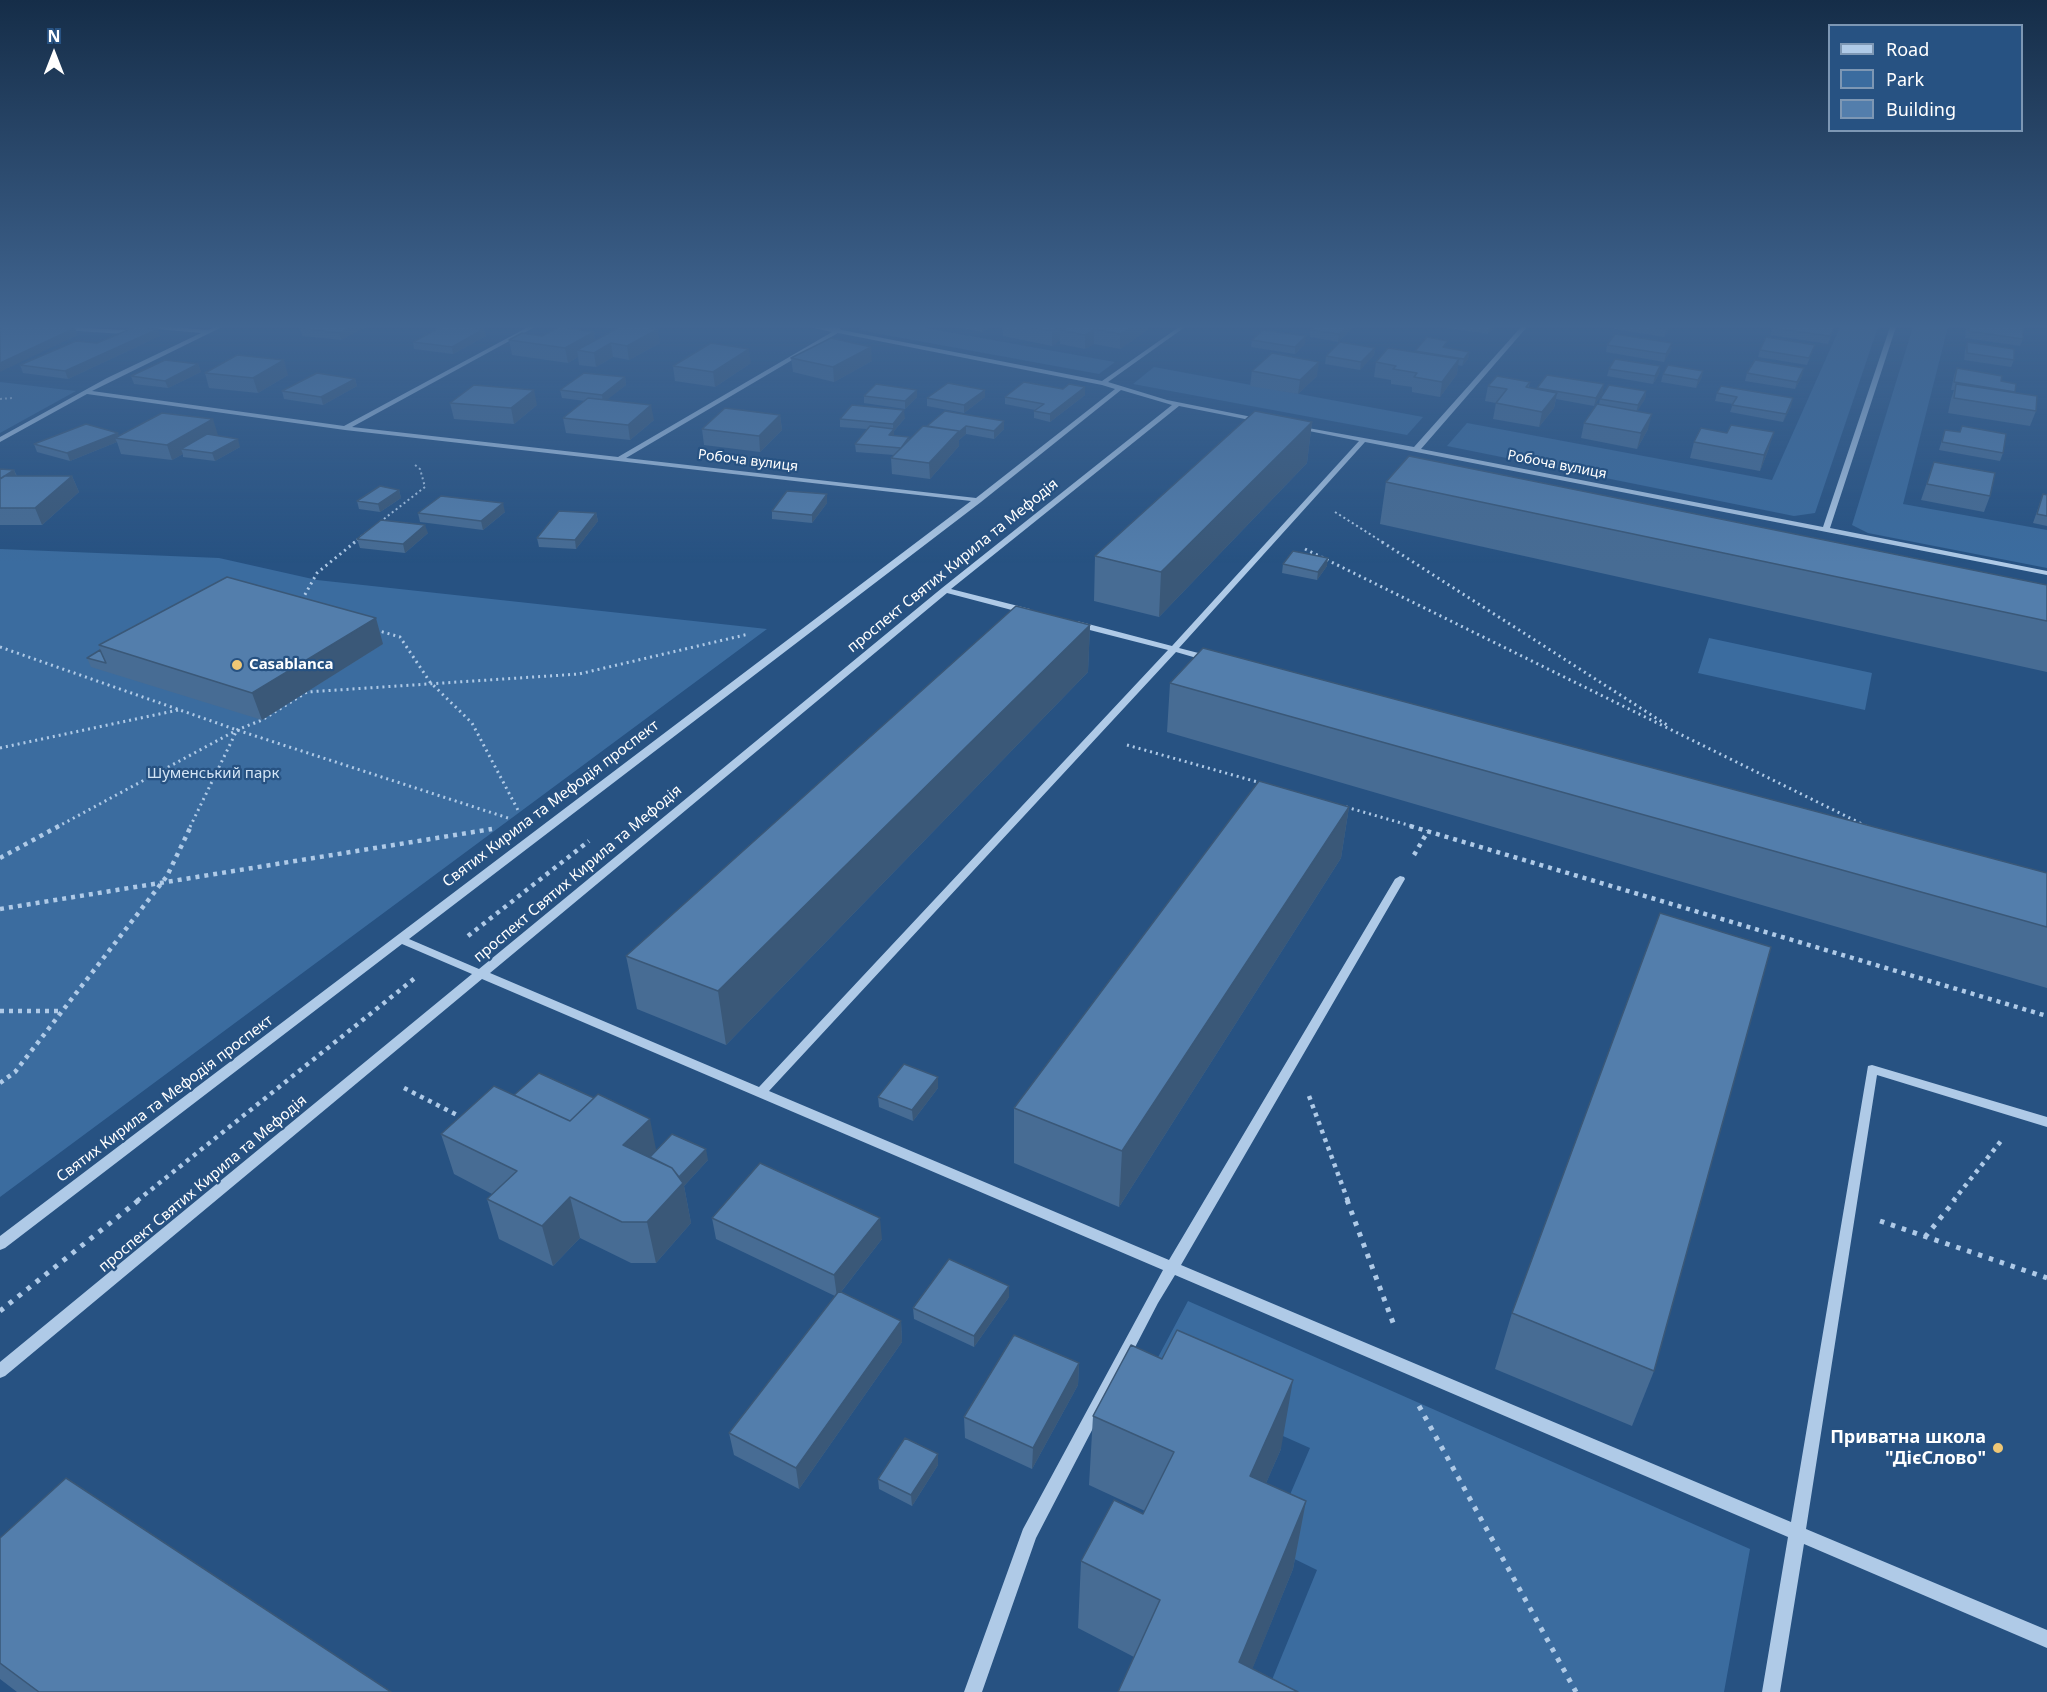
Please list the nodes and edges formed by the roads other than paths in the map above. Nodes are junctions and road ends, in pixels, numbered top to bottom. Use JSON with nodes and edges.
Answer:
{"nodes":[{"id":1,"x":61,"y":406,"type":"edge"},
{"id":2,"x":186,"y":406,"type":"edge"},
{"id":3,"x":386,"y":406,"type":"edge"},
{"id":4,"x":707,"y":406,"type":"edge"},
{"id":5,"x":1097,"y":406,"type":"edge"},
{"id":6,"x":1176,"y":406,"type":"edge"},
{"id":7,"x":1188,"y":406,"type":"edge"},
{"id":8,"x":1455,"y":406,"type":"edge"},
{"id":9,"x":1867,"y":406,"type":"edge"},
{"id":10,"x":1269,"y":422,"type":"edge"},
{"id":11,"x":1291,"y":426,"type":"edge"},
{"id":12,"x":345,"y":428,"type":"junction"},
{"id":13,"x":0,"y":440,"type":"edge"},
{"id":14,"x":1363,"y":440,"type":"junction"},
{"id":15,"x":1416,"y":450,"type":"junction"},
{"id":16,"x":621,"y":458,"type":"junction"},
{"id":17,"x":978,"y":500,"type":"junction"},
{"id":18,"x":1826,"y":529,"type":"junction"},
{"id":19,"x":2047,"y":573,"type":"edge"},
{"id":20,"x":945,"y":590,"type":"junction"},
{"id":21,"x":1039,"y":614,"type":"edge"},
{"id":22,"x":1061,"y":620,"type":"edge"},
{"id":23,"x":1173,"y":650,"type":"junction"},
{"id":24,"x":1219,"y":662,"type":"edge"},
{"id":25,"x":1400,"y":879,"type":"dead end"},
{"id":26,"x":399,"y":939,"type":"junction"},
{"id":27,"x":482,"y":973,"type":"junction"},
{"id":28,"x":760,"y":1093,"type":"junction"},
{"id":29,"x":2047,"y":1122,"type":"edge"},
{"id":30,"x":0,"y":1244,"type":"edge"},
{"id":31,"x":1173,"y":1266,"type":"junction"},
{"id":32,"x":0,"y":1371,"type":"edge"},
{"id":33,"x":1797,"y":1533,"type":"junction"},
{"id":34,"x":2047,"y":1639,"type":"edge"},
{"id":35,"x":973,"y":1692,"type":"edge"},
{"id":36,"x":1772,"y":1692,"type":"edge"}],
"edges":[{"from":1,"to":13,"type":"street"},
{"from":2,"to":12,"type":"street","name":"Робоча вулиця"},
{"from":3,"to":12,"type":"street"},
{"from":4,"to":16,"type":"street"},
{"from":5,"to":17,"type":"street","name":"Святих Кирила та Мефодія проспект"},
{"from":6,"to":20,"type":"street","name":"проспект Святих Кирила та Мефодія"},
{"from":7,"to":10,"type":"street"},
{"from":8,"to":15,"type":"street"},
{"from":9,"to":18,"type":"street"},
{"from":11,"to":14,"type":"street","name":"Робоча вулиця"},
{"from":12,"to":16,"type":"street","name":"Робоча вулиця"},
{"from":14,"to":15,"type":"street","name":"Робоча вулиця"},
{"from":14,"to":23,"type":"street"},
{"from":15,"to":18,"type":"street","name":"Робоча вулиця"},
{"from":16,"to":17,"type":"street","name":"Робоча вулиця"},
{"from":17,"to":26,"type":"street","name":"Святих Кирила та Мефодія проспект"},
{"from":18,"to":19,"type":"street","name":"Робоча вулиця"},
{"from":20,"to":21,"type":"street"},
{"from":20,"to":27,"type":"street","name":"проспект Святих Кирила та Мефодія"},
{"from":22,"to":23,"type":"street"},
{"from":23,"to":24,"type":"street"},
{"from":23,"to":28,"type":"street"},
{"from":25,"to":31,"type":"street"},
{"from":26,"to":27,"type":"street"},
{"from":26,"to":30,"type":"street","name":"Святих Кирила та Мефодія проспект"},
{"from":27,"to":28,"type":"street"},
{"from":27,"to":32,"type":"street","name":"проспект Святих Кирила та Мефодія"},
{"from":28,"to":31,"type":"street"},
{"from":29,"to":33,"type":"street"},
{"from":31,"to":33,"type":"street"},
{"from":31,"to":35,"type":"street"},
{"from":33,"to":34,"type":"street"},
{"from":33,"to":36,"type":"street"}]}
